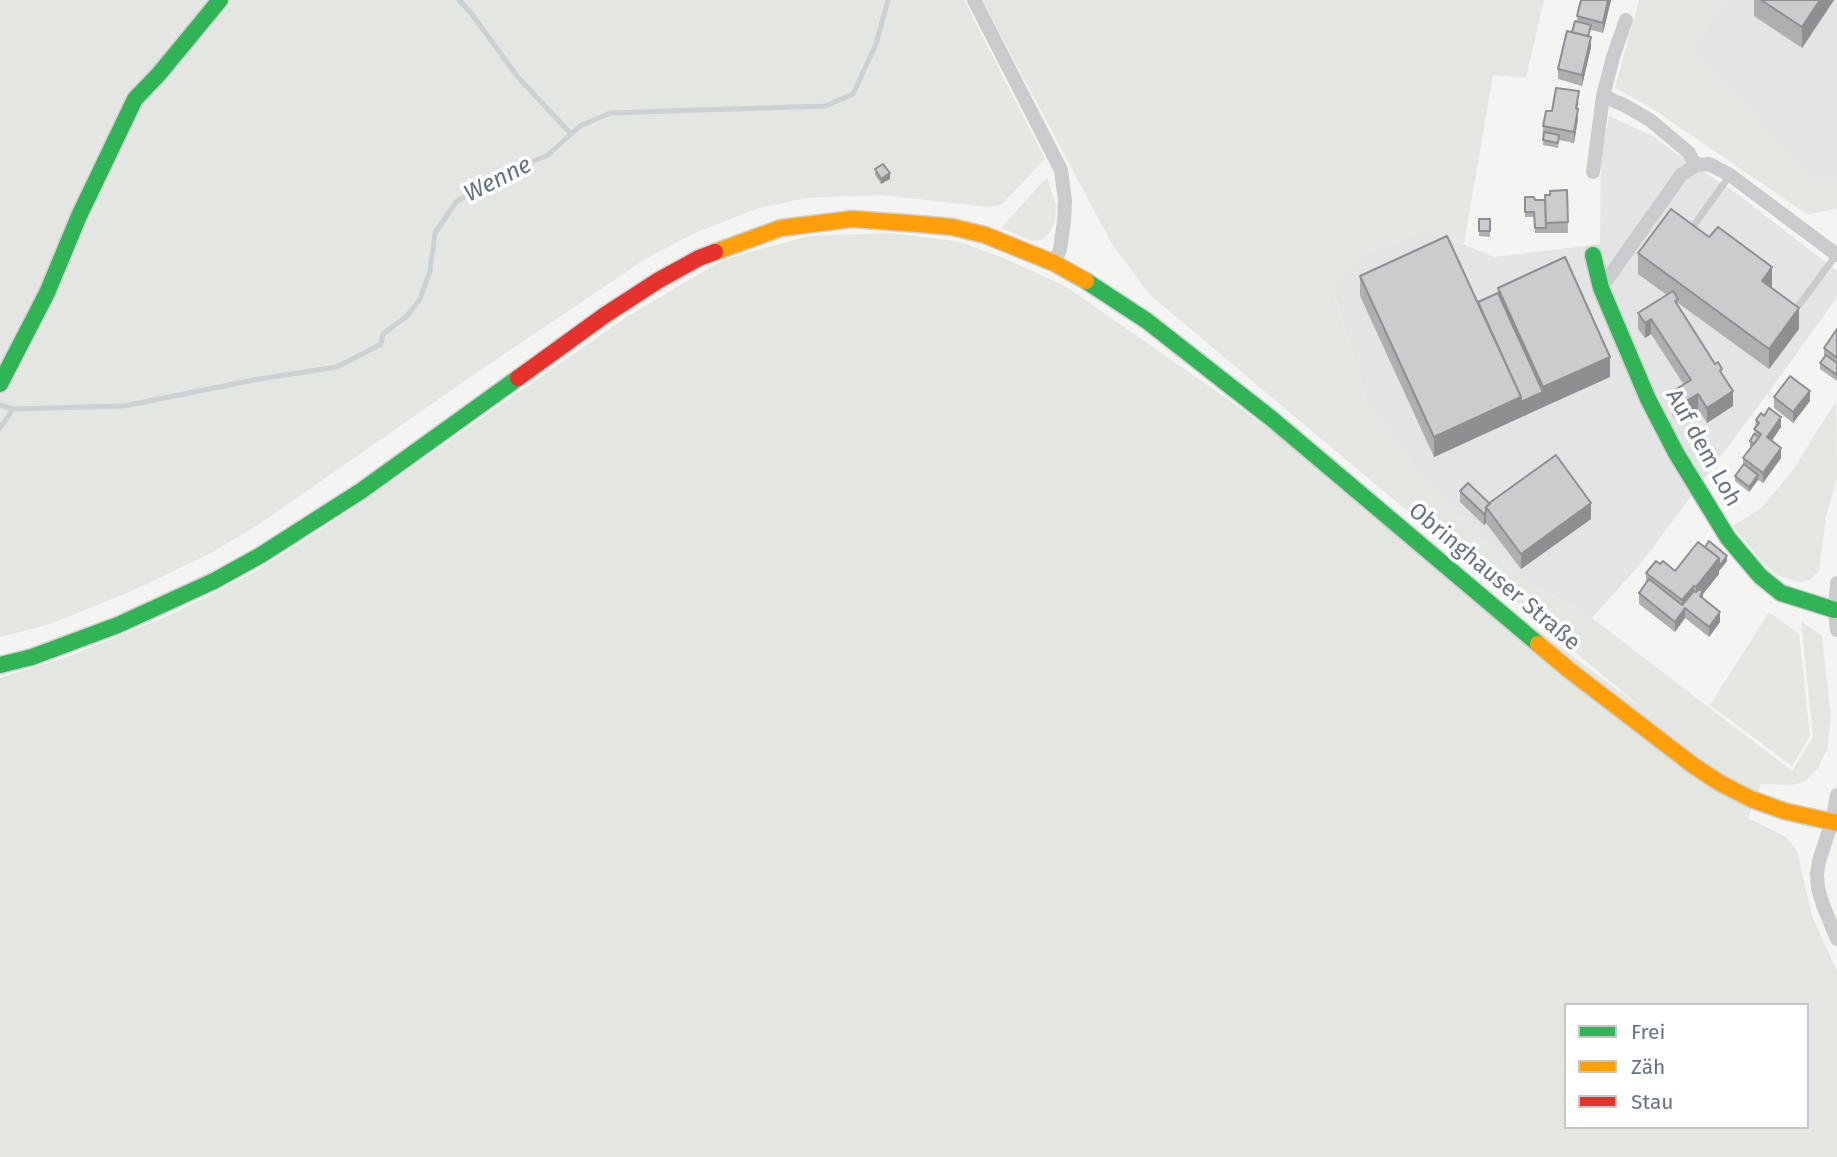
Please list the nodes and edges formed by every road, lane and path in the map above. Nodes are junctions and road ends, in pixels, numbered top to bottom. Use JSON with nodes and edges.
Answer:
{"nodes":[{"id":1,"x":220,"y":0,"type":"edge"},
{"id":2,"x":974,"y":0,"type":"edge"},
{"id":3,"x":1626,"y":20,"type":"dead end"},
{"id":4,"x":1603,"y":96,"type":"junction"},
{"id":5,"x":1696,"y":164,"type":"junction"},
{"id":6,"x":1592,"y":172,"type":"dead end"},
{"id":7,"x":1730,"y":175,"type":"junction"},
{"id":8,"x":1692,"y":228,"type":"edge"},
{"id":9,"x":1593,"y":255,"type":"dead end"},
{"id":10,"x":1837,"y":255,"type":"edge"},
{"id":11,"x":1054,"y":264,"type":"junction"},
{"id":12,"x":1601,"y":288,"type":"junction"},
{"id":13,"x":1799,"y":305,"type":"edge"},
{"id":14,"x":0,"y":384,"type":"edge"},
{"id":15,"x":1837,"y":583,"type":"edge"},
{"id":16,"x":1835,"y":610,"type":"junction"},
{"id":17,"x":1837,"y":630,"type":"edge"},
{"id":18,"x":0,"y":665,"type":"edge"},
{"id":19,"x":1837,"y":795,"type":"edge"},
{"id":20,"x":1835,"y":822,"type":"edge"},
{"id":21,"x":1837,"y":939,"type":"edge"}],
"edges":[{"from":1,"to":14,"type":"street"},
{"from":2,"to":11,"type":"street"},
{"from":3,"to":4,"type":"street"},
{"from":4,"to":5,"type":"street"},
{"from":4,"to":6,"type":"street"},
{"from":5,"to":7,"type":"street"},
{"from":5,"to":12,"type":"street"},
{"from":7,"to":8,"type":"lane"},
{"from":7,"to":10,"type":"street"},
{"from":9,"to":12,"type":"street","name":"Auf dem Loh"},
{"from":10,"to":13,"type":"lane"},
{"from":11,"to":18,"type":"street","name":"Obringhauser Straße"},
{"from":11,"to":20,"type":"street","name":"Obringhauser Straße"},
{"from":12,"to":16,"type":"street","name":"Auf dem Loh"},
{"from":15,"to":16,"type":"street"},
{"from":16,"to":17,"type":"street"},
{"from":19,"to":20,"type":"street"},
{"from":20,"to":21,"type":"street"}]}
